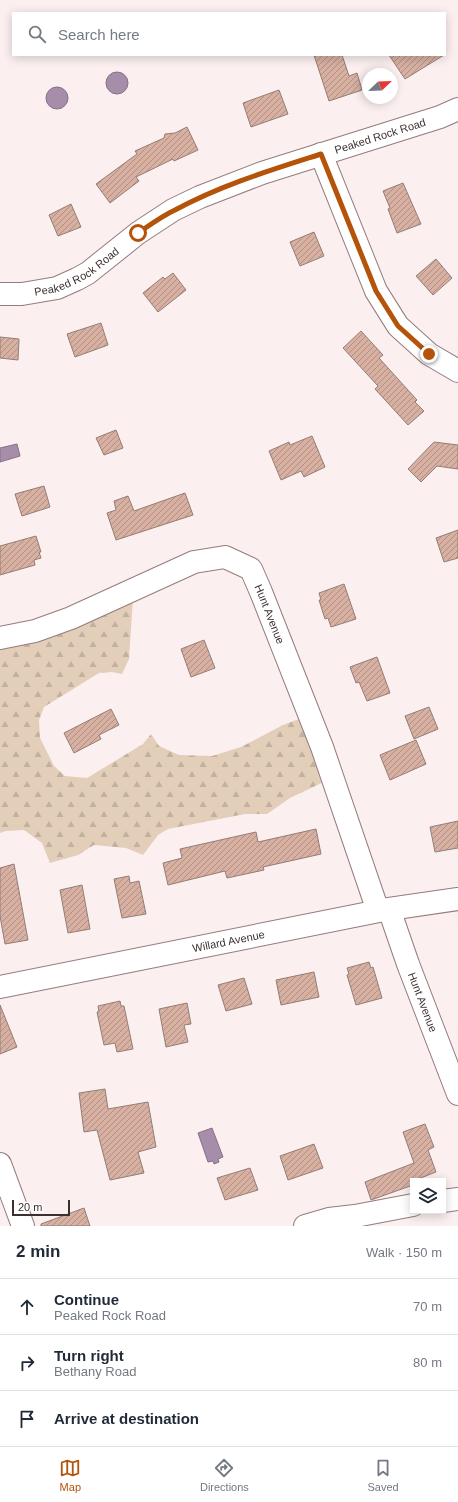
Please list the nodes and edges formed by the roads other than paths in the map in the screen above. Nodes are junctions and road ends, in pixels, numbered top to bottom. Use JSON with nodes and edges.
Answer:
{"nodes":[{"id":1,"x":458,"y":109,"type":"edge"},
{"id":2,"x":321,"y":154,"type":"junction"},
{"id":3,"x":0,"y":294,"type":"edge"},
{"id":4,"x":458,"y":371,"type":"edge"},
{"id":5,"x":0,"y":638,"type":"edge"},
{"id":6,"x":458,"y":899,"type":"edge"},
{"id":7,"x":384,"y":910,"type":"junction"},
{"id":8,"x":0,"y":987,"type":"edge"},
{"id":9,"x":458,"y":1094,"type":"edge"},
{"id":10,"x":0,"y":1164,"type":"edge"},
{"id":11,"x":458,"y":1199,"type":"edge"},
{"id":12,"x":446,"y":1201,"type":"edge"},
{"id":13,"x":410,"y":1206,"type":"edge"},
{"id":14,"x":23,"y":1226,"type":"edge"},
{"id":15,"x":305,"y":1226,"type":"edge"}],
"edges":[{"from":1,"to":2,"type":"street","name":"Peaked Rock Road"},
{"from":2,"to":3,"type":"street","name":"Peaked Rock Road"},
{"from":2,"to":4,"type":"street"},
{"from":5,"to":7,"type":"street","name":"Hunt Avenue"},
{"from":6,"to":7,"type":"street","name":"Willard Avenue"},
{"from":7,"to":8,"type":"street","name":"Willard Avenue"},
{"from":7,"to":9,"type":"street","name":"Hunt Avenue"},
{"from":10,"to":14,"type":"street"},
{"from":11,"to":12,"type":"street"},
{"from":13,"to":15,"type":"street"}]}
